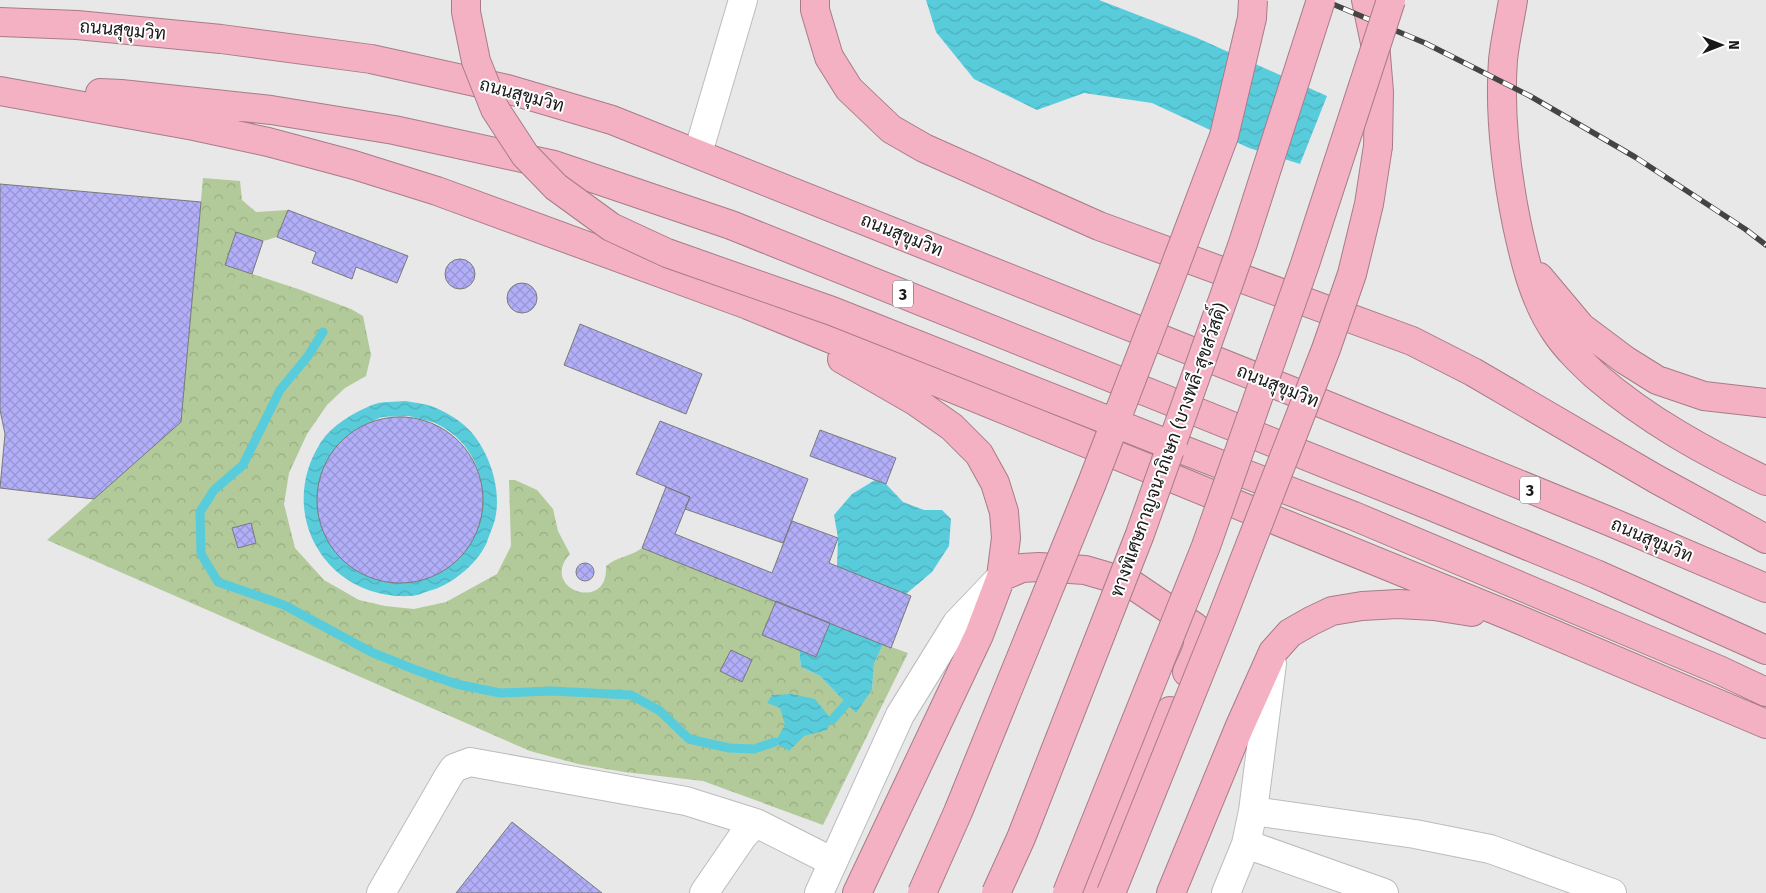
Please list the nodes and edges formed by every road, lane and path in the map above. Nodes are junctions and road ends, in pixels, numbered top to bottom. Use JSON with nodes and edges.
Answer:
{"nodes":[{"id":1,"x":466,"y":0,"type":"edge"},
{"id":2,"x":743,"y":0,"type":"edge"},
{"id":3,"x":815,"y":0,"type":"edge"},
{"id":4,"x":1253,"y":0,"type":"edge"},
{"id":5,"x":1320,"y":0,"type":"edge"},
{"id":6,"x":1366,"y":0,"type":"edge"},
{"id":7,"x":1391,"y":0,"type":"edge"},
{"id":8,"x":1513,"y":0,"type":"edge"},
{"id":9,"x":0,"y":22,"type":"edge"},
{"id":10,"x":0,"y":90,"type":"edge"},
{"id":11,"x":698,"y":153,"type":"junction"},
{"id":12,"x":1525,"y":261,"type":"junction"},
{"id":13,"x":748,"y":305,"type":"junction"},
{"id":14,"x":1766,"y":403,"type":"edge"},
{"id":15,"x":1766,"y":481,"type":"edge"},
{"id":16,"x":1766,"y":539,"type":"edge"},
{"id":17,"x":1001,"y":577,"type":"junction"},
{"id":18,"x":1766,"y":588,"type":"edge"},
{"id":19,"x":1520,"y":620,"type":"junction"},
{"id":20,"x":1766,"y":650,"type":"edge"},
{"id":21,"x":1273,"y":652,"type":"junction"},
{"id":22,"x":1766,"y":692,"type":"edge"},
{"id":23,"x":1766,"y":724,"type":"edge"},
{"id":24,"x":1253,"y":811,"type":"junction"},
{"id":25,"x":756,"y":823,"type":"junction"},
{"id":26,"x":1246,"y":844,"type":"junction"},
{"id":27,"x":833,"y":862,"type":"junction"},
{"id":28,"x":382,"y":893,"type":"edge"},
{"id":29,"x":704,"y":893,"type":"edge"},
{"id":30,"x":819,"y":893,"type":"edge"},
{"id":31,"x":857,"y":893,"type":"edge"},
{"id":32,"x":922,"y":893,"type":"edge"},
{"id":33,"x":996,"y":893,"type":"edge"},
{"id":34,"x":1067,"y":893,"type":"edge"},
{"id":35,"x":1093,"y":893,"type":"edge"},
{"id":36,"x":1111,"y":893,"type":"edge"},
{"id":37,"x":1171,"y":893,"type":"edge"},
{"id":38,"x":1226,"y":893,"type":"edge"},
{"id":39,"x":1384,"y":893,"type":"edge"},
{"id":40,"x":1612,"y":893,"type":"edge"}],
"edges":[{"from":1,"to":22,"type":"highway","bridge":true},
{"from":2,"to":11,"type":"street"},
{"from":3,"to":16,"type":"highway"},
{"from":4,"to":32,"type":"highway","bridge":true},
{"from":5,"to":33,"type":"highway","name":"ทางพิเศษกาญจนาภิเษก (บางพลี-สุขสวัสดิ์)","bridge":true},
{"from":6,"to":36,"type":"highway","bridge":true},
{"from":7,"to":34,"type":"highway","bridge":true},
{"from":8,"to":12,"type":"highway"},
{"from":9,"to":11,"type":"highway","name":"ถนนสุขุมวิท","number":"3"},
{"from":10,"to":13,"type":"highway"},
{"from":10,"to":20,"type":"highway","number":"3"},
{"from":11,"to":18,"type":"highway","name":"ถนนสุขุมวิท","number":"3"},
{"from":12,"to":14,"type":"highway"},
{"from":12,"to":15,"type":"highway"},
{"from":13,"to":17,"type":"highway"},
{"from":13,"to":19,"type":"highway"},
{"from":17,"to":27,"type":"street"},
{"from":17,"to":31,"type":"highway"},
{"from":17,"to":35,"type":"highway"},
{"from":19,"to":21,"type":"highway"},
{"from":19,"to":23,"type":"highway"},
{"from":21,"to":24,"type":"street"},
{"from":21,"to":37,"type":"highway"},
{"from":24,"to":26,"type":"street"},
{"from":24,"to":40,"type":"street"},
{"from":25,"to":27,"type":"street"},
{"from":25,"to":28,"type":"street"},
{"from":25,"to":29,"type":"street"},
{"from":26,"to":38,"type":"street"},
{"from":26,"to":39,"type":"street"},
{"from":27,"to":30,"type":"street"}]}
